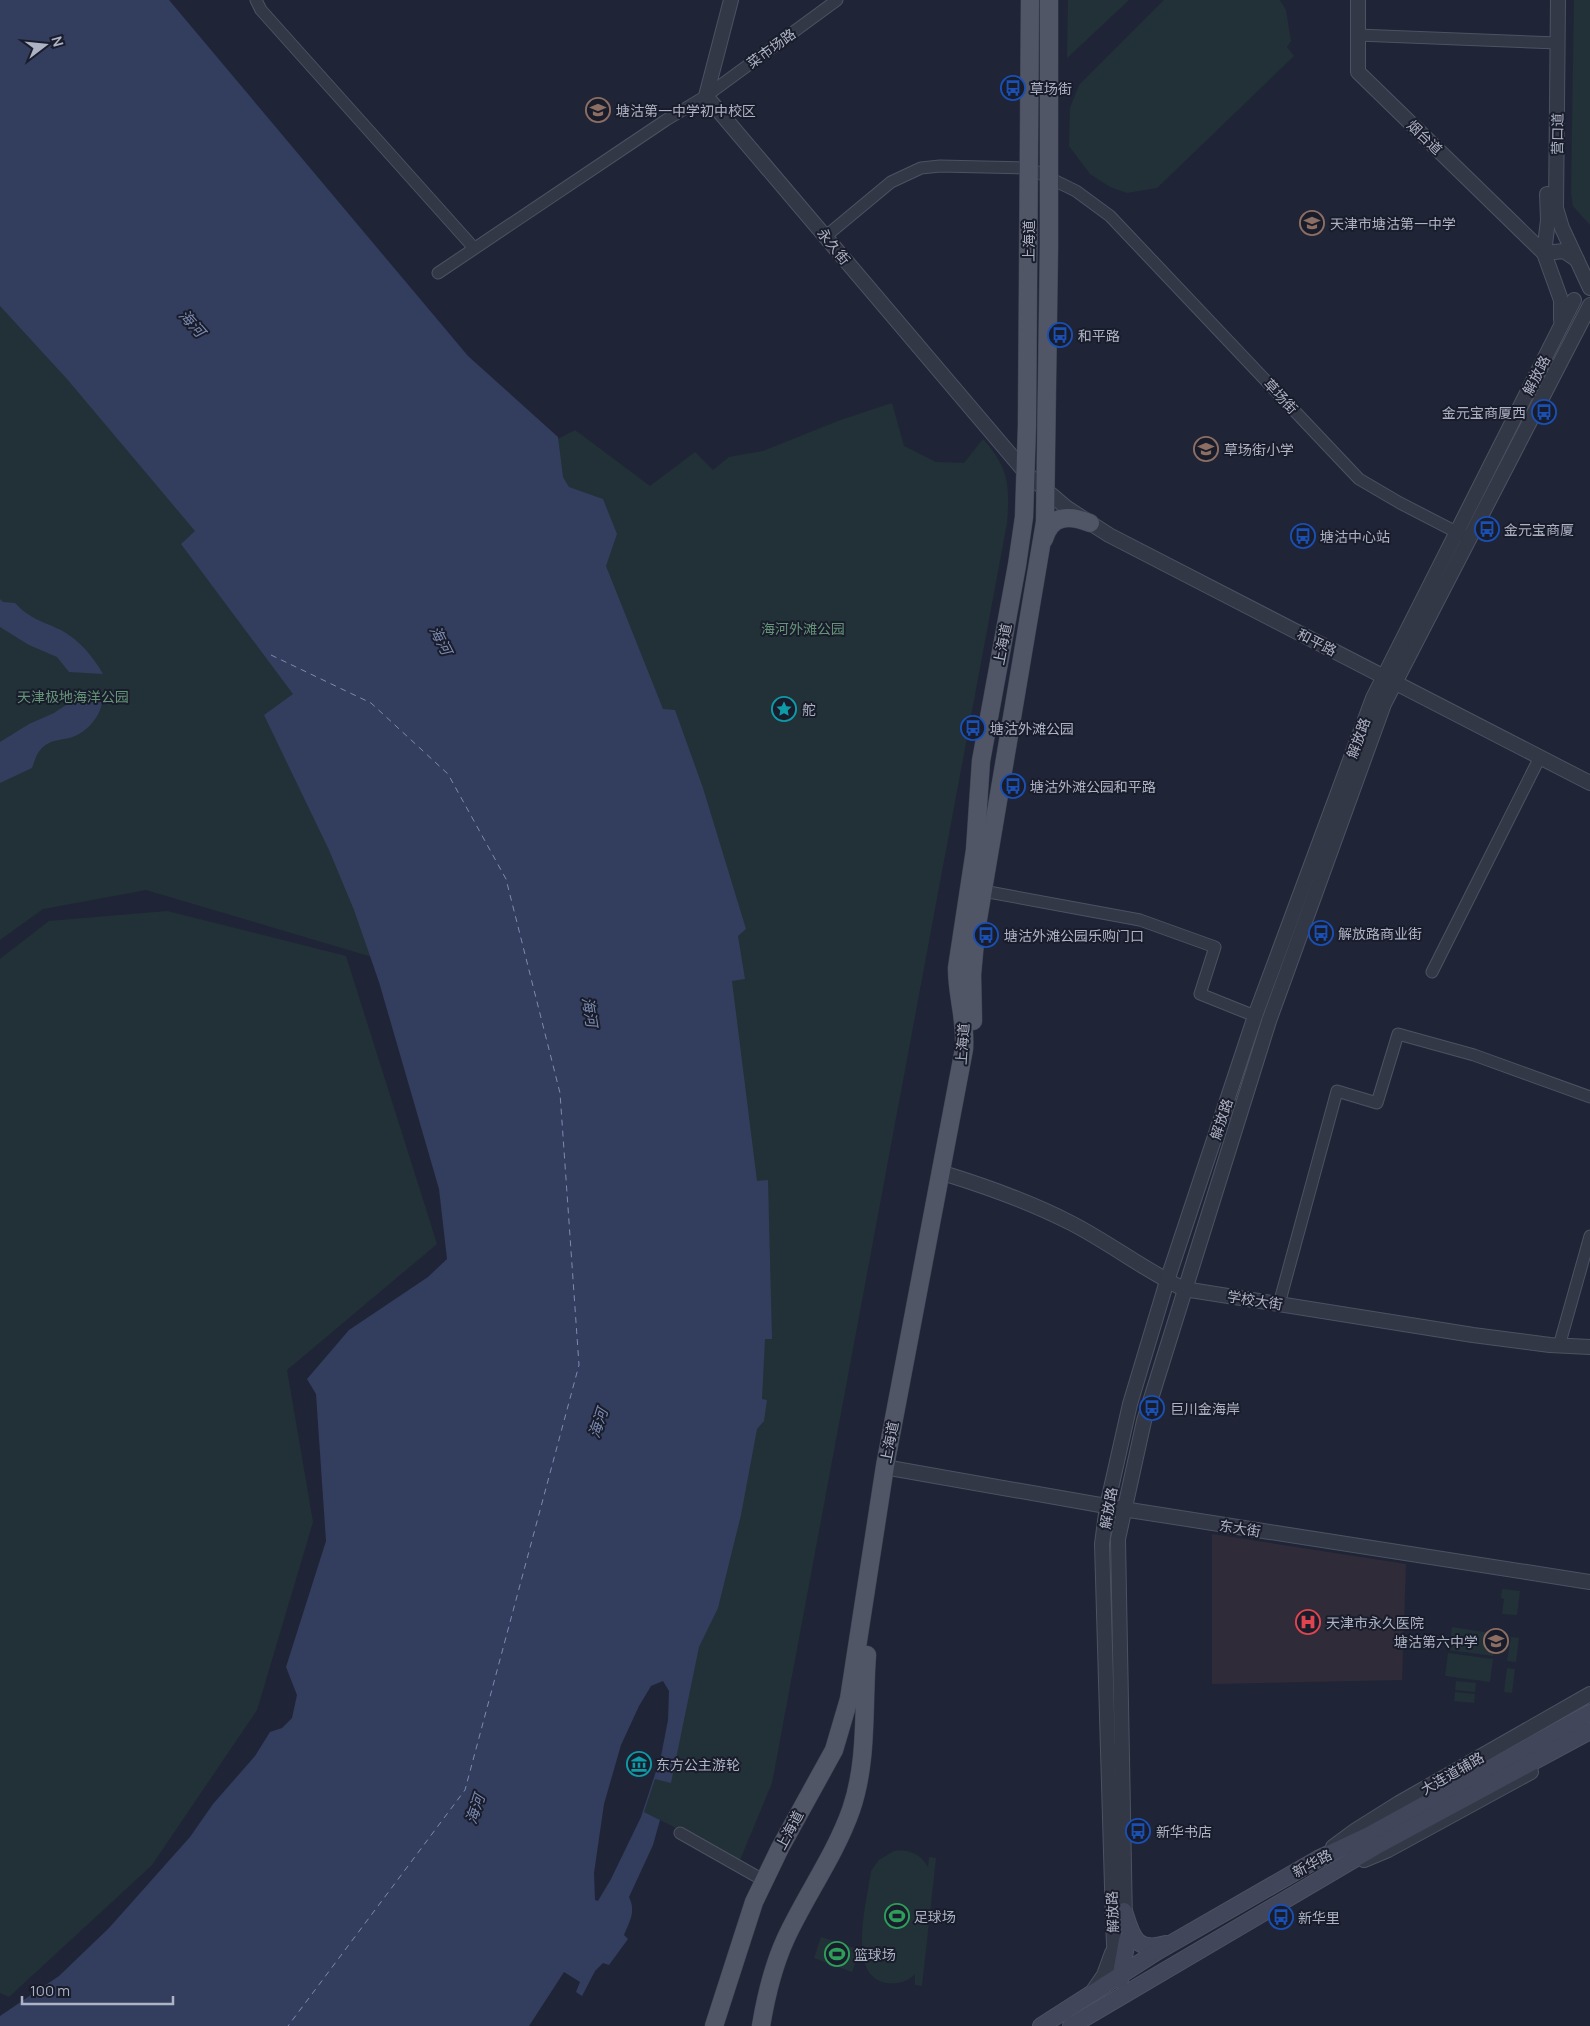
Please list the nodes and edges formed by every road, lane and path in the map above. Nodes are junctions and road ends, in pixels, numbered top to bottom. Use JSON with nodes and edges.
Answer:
{"nodes":[{"id":1,"x":256,"y":0,"type":"edge"},
{"id":2,"x":731,"y":0,"type":"edge"},
{"id":3,"x":836,"y":0,"type":"edge"},
{"id":4,"x":1030,"y":0,"type":"edge"},
{"id":5,"x":1050,"y":0,"type":"edge"},
{"id":6,"x":1358,"y":0,"type":"edge"},
{"id":7,"x":1550,"y":0,"type":"edge"},
{"id":8,"x":1558,"y":0,"type":"edge"},
{"id":9,"x":1358,"y":35,"type":"junction"},
{"id":10,"x":1553,"y":43,"type":"junction"},
{"id":11,"x":706,"y":96,"type":"junction"},
{"id":12,"x":1029,"y":168,"type":"junction"},
{"id":13,"x":1049,"y":176,"type":"junction"},
{"id":14,"x":826,"y":236,"type":"junction"},
{"id":15,"x":474,"y":248,"type":"junction"},
{"id":16,"x":1544,"y":253,"type":"junction"},
{"id":17,"x":1580,"y":262,"type":"junction"},
{"id":18,"x":438,"y":273,"type":"dead end"},
{"id":19,"x":1552,"y":275,"type":"junction"},
{"id":20,"x":1590,"y":288,"type":"edge"},
{"id":21,"x":1574,"y":300,"type":"junction"},
{"id":22,"x":1590,"y":303,"type":"edge"},
{"id":23,"x":1559,"y":328,"type":"junction"},
{"id":24,"x":1026,"y":473,"type":"junction"},
{"id":25,"x":1046,"y":490,"type":"junction"},
{"id":26,"x":1090,"y":523,"type":"junction"},
{"id":27,"x":1463,"y":535,"type":"junction"},
{"id":28,"x":1042,"y":546,"type":"junction"},
{"id":29,"x":1389,"y":674,"type":"junction"},
{"id":30,"x":1540,"y":757,"type":"junction"},
{"id":31,"x":1590,"y":783,"type":"edge"},
{"id":32,"x":983,"y":891,"type":"junction"},
{"id":33,"x":1432,"y":972,"type":"dead end"},
{"id":34,"x":1255,"y":1016,"type":"junction"},
{"id":35,"x":1590,"y":1097,"type":"edge"},
{"id":36,"x":946,"y":1174,"type":"junction"},
{"id":37,"x":1590,"y":1236,"type":"edge"},
{"id":38,"x":1167,"y":1281,"type":"junction"},
{"id":39,"x":1184,"y":1289,"type":"junction"},
{"id":40,"x":1279,"y":1304,"type":"junction"},
{"id":41,"x":1563,"y":1346,"type":"junction"},
{"id":42,"x":1590,"y":1347,"type":"edge"},
{"id":43,"x":890,"y":1468,"type":"junction"},
{"id":44,"x":1107,"y":1506,"type":"junction"},
{"id":45,"x":1123,"y":1509,"type":"junction"},
{"id":46,"x":1590,"y":1582,"type":"edge"},
{"id":47,"x":1590,"y":1694,"type":"edge"},
{"id":48,"x":1590,"y":1713,"type":"edge"},
{"id":49,"x":1590,"y":1731,"type":"edge"},
{"id":50,"x":1590,"y":1740,"type":"edge"},
{"id":51,"x":680,"y":1833,"type":"dead end"},
{"id":52,"x":1372,"y":1841,"type":"junction"},
{"id":53,"x":1318,"y":1859,"type":"junction"},
{"id":54,"x":1327,"y":1877,"type":"junction"},
{"id":55,"x":763,"y":1880,"type":"junction"},
{"id":56,"x":1124,"y":1911,"type":"junction"},
{"id":57,"x":1120,"y":1940,"type":"junction"},
{"id":58,"x":1178,"y":1940,"type":"junction"},
{"id":59,"x":1126,"y":1977,"type":"junction"},
{"id":60,"x":1092,"y":1993,"type":"junction"},
{"id":61,"x":714,"y":2026,"type":"edge"},
{"id":62,"x":761,"y":2026,"type":"edge"},
{"id":63,"x":1041,"y":2026,"type":"edge"},
{"id":64,"x":1071,"y":2026,"type":"edge"}],
"edges":[{"from":1,"to":15,"type":"street"},
{"from":2,"to":11,"type":"street"},
{"from":3,"to":11,"type":"street","name":"菜市场路"},
{"from":4,"to":12,"type":"main road","name":"上海道"},
{"from":5,"to":13,"type":"main road","name":"上海道"},
{"from":6,"to":9,"type":"street","name":"烟台道"},
{"from":7,"to":10,"type":"street","name":"营口道"},
{"from":8,"to":10,"type":"street","name":"营口道"},
{"from":9,"to":10,"type":"street"},
{"from":9,"to":16,"type":"street","name":"烟台道"},
{"from":10,"to":16,"type":"street","name":"营口道"},
{"from":10,"to":17,"type":"street","name":"营口道"},
{"from":11,"to":14,"type":"street","name":"永久街"},
{"from":11,"to":15,"type":"street","name":"菜市场路"},
{"from":12,"to":13,"type":"street","name":"草场街"},
{"from":12,"to":14,"type":"street","name":"草场街"},
{"from":12,"to":24,"type":"main road","name":"上海道"},
{"from":13,"to":25,"type":"main road","name":"上海道"},
{"from":13,"to":27,"type":"street","name":"草场街"},
{"from":14,"to":24,"type":"street","name":"永久街"},
{"from":15,"to":18,"type":"street","name":"菜市场路"},
{"from":16,"to":17,"type":"street"},
{"from":16,"to":19,"type":"street"},
{"from":17,"to":20,"type":"street","name":"营口道"},
{"from":19,"to":21,"type":"street"},
{"from":19,"to":23,"type":"street"},
{"from":21,"to":22,"type":"street"},
{"from":21,"to":23,"type":"street","name":"解放路"},
{"from":22,"to":27,"type":"street","name":"解放路"},
{"from":23,"to":27,"type":"street","name":"解放路"},
{"from":24,"to":25,"type":"street","name":"和平路"},
{"from":24,"to":55,"type":"main road","name":"上海道"},
{"from":25,"to":26,"type":"street","name":"和平路"},
{"from":25,"to":28,"type":"main road","name":"上海道"},
{"from":26,"to":28,"type":"main road"},
{"from":26,"to":29,"type":"street","name":"和平路"},
{"from":27,"to":29,"type":"street","name":"解放路"},
{"from":27,"to":29,"type":"street","name":"解放路"},
{"from":28,"to":32,"type":"main road","name":"上海道"},
{"from":29,"to":30,"type":"street"},
{"from":29,"to":34,"type":"street","name":"解放路"},
{"from":29,"to":39,"type":"street","name":"解放路"},
{"from":30,"to":31,"type":"street"},
{"from":30,"to":33,"type":"street"},
{"from":32,"to":34,"type":"street"},
{"from":32,"to":36,"type":"main road","name":"上海道"},
{"from":34,"to":38,"type":"street","name":"解放路"},
{"from":35,"to":40,"type":"street"},
{"from":36,"to":38,"type":"street","name":"学校大街"},
{"from":36,"to":43,"type":"main road","name":"上海道"},
{"from":37,"to":41,"type":"street"},
{"from":38,"to":39,"type":"street","name":"学校大街"},
{"from":38,"to":44,"type":"street","name":"解放路"},
{"from":39,"to":40,"type":"street","name":"学校大街"},
{"from":39,"to":45,"type":"street","name":"解放路"},
{"from":40,"to":41,"type":"street","name":"学校大街"},
{"from":41,"to":42,"type":"street","name":"学校大街"},
{"from":43,"to":44,"type":"street","name":"东大街"},
{"from":43,"to":62,"type":"main road","name":"上海道"},
{"from":44,"to":45,"type":"street","name":"东大街"},
{"from":44,"to":57,"type":"street","name":"解放路"},
{"from":45,"to":46,"type":"street","name":"东大街"},
{"from":45,"to":56,"type":"street","name":"解放路"},
{"from":47,"to":53,"type":"street","name":"大连道辅路"},
{"from":48,"to":52,"type":"main road","name":"新华路"},
{"from":49,"to":52,"type":"main road","name":"新华路"},
{"from":50,"to":54,"type":"street"},
{"from":51,"to":55,"type":"street"},
{"from":52,"to":53,"type":"main road","name":"新华路"},
{"from":52,"to":54,"type":"main road","name":"新华路"},
{"from":53,"to":58,"type":"main road","name":"新华路"},
{"from":54,"to":59,"type":"main road","name":"新华路"},
{"from":55,"to":61,"type":"main road","name":"上海道"},
{"from":56,"to":57,"type":"street","name":"解放路"},
{"from":56,"to":58,"type":"main road"},
{"from":57,"to":59,"type":"main road"},
{"from":57,"to":60,"type":"street"},
{"from":58,"to":59,"type":"main road","name":"新华路"},
{"from":59,"to":60,"type":"main road","name":"新华路"},
{"from":59,"to":64,"type":"main road","name":"新华路"},
{"from":60,"to":63,"type":"main road","name":"新华路"}]}
